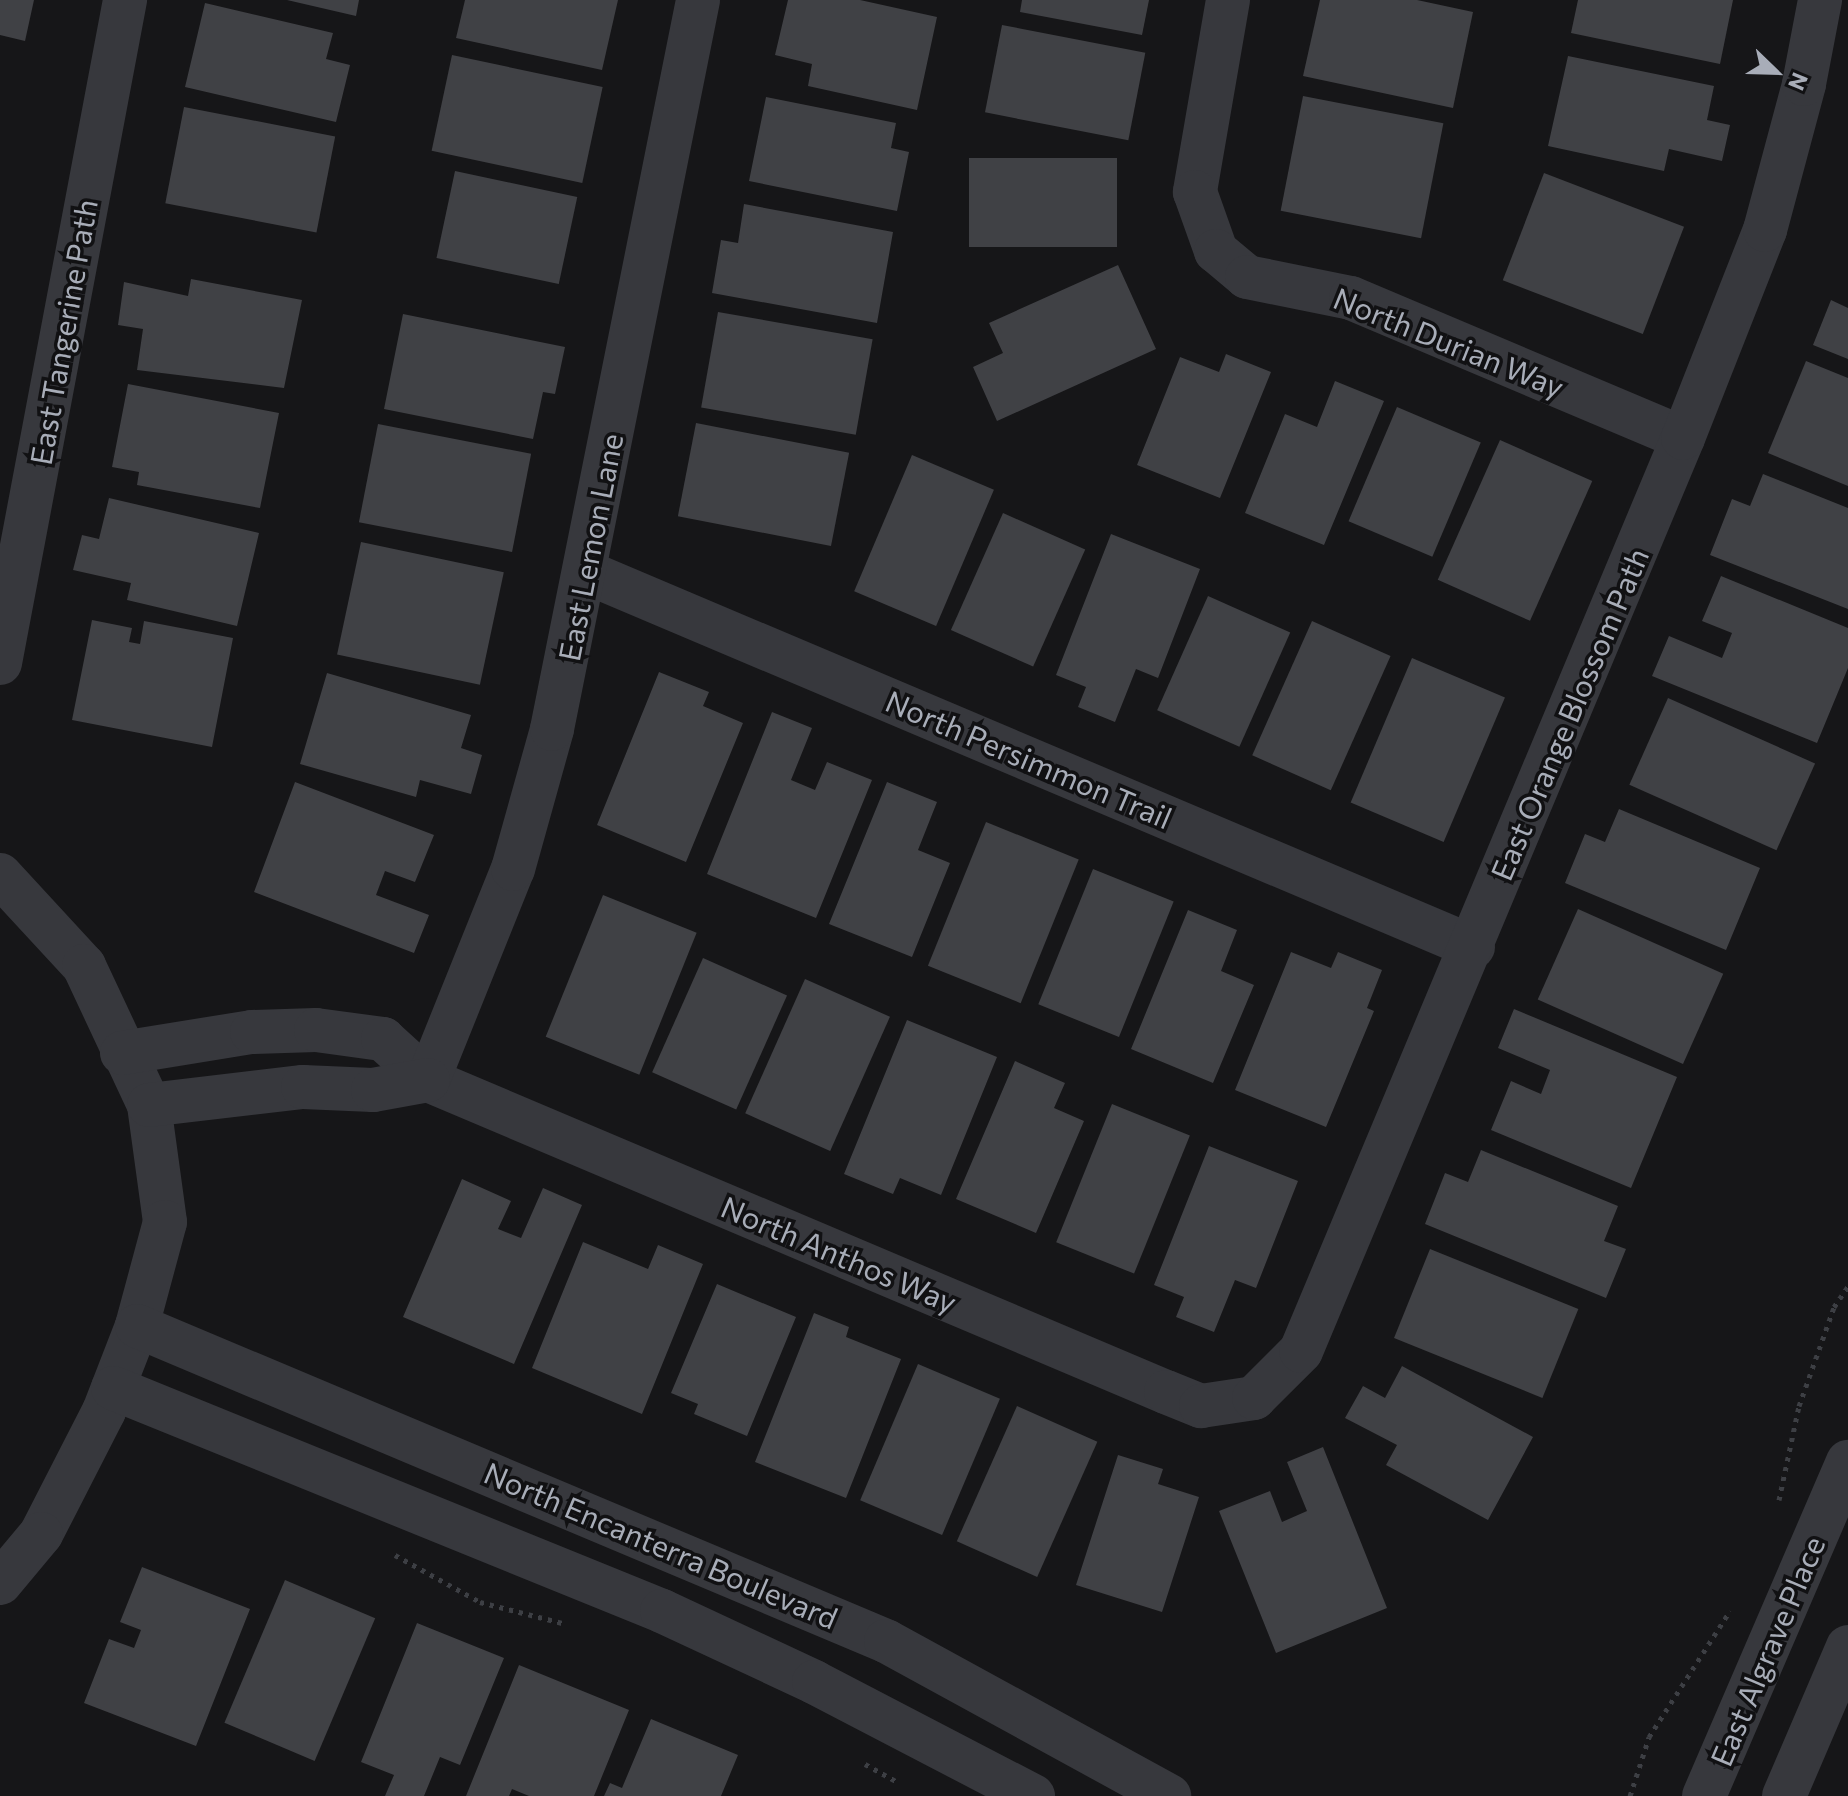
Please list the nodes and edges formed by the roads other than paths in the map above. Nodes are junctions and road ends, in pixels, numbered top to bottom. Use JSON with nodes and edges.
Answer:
{"nodes":[{"id":1,"x":125,"y":0,"type":"edge"},
{"id":2,"x":698,"y":0,"type":"edge"},
{"id":3,"x":1228,"y":0,"type":"edge"},
{"id":4,"x":1820,"y":0,"type":"edge"},
{"id":5,"x":1683,"y":438,"type":"junction"},
{"id":6,"x":586,"y":572,"type":"junction"},
{"id":7,"x":0,"y":663,"type":"edge"},
{"id":8,"x":0,"y":875,"type":"edge"},
{"id":9,"x":1473,"y":947,"type":"junction"},
{"id":10,"x":122,"y":1053,"type":"junction"},
{"id":11,"x":428,"y":1080,"type":"junction"},
{"id":12,"x":149,"y":1105,"type":"junction"},
{"id":13,"x":137,"y":1326,"type":"junction"},
{"id":14,"x":1254,"y":1398,"type":"joint"},
{"id":15,"x":108,"y":1400,"type":"junction"},
{"id":16,"x":1848,"y":1462,"type":"edge"},
{"id":17,"x":0,"y":1583,"type":"edge"},
{"id":18,"x":1848,"y":1647,"type":"edge"},
{"id":19,"x":1033,"y":1796,"type":"edge"},
{"id":20,"x":1169,"y":1796,"type":"edge"},
{"id":21,"x":1704,"y":1796,"type":"edge"},
{"id":22,"x":1784,"y":1796,"type":"edge"}],
"edges":[{"from":1,"to":7,"type":"street","name":"East Tangerine Path"},
{"from":2,"to":6,"type":"street","name":"East Lemon Lane"},
{"from":3,"to":5,"type":"street","name":"North Durian Way"},
{"from":4,"to":5,"type":"street","name":"East Orange Blossom Path"},
{"from":5,"to":9,"type":"street","name":"East Orange Blossom Path"},
{"from":6,"to":9,"type":"street","name":"North Persimmon Trail"},
{"from":6,"to":11,"type":"street","name":"East Lemon Lane"},
{"from":8,"to":10,"type":"street"},
{"from":9,"to":14,"type":"street","name":"East Orange Blossom Path"},
{"from":10,"to":11,"type":"street","name":"North Anthos Way"},
{"from":10,"to":12,"type":"street"},
{"from":11,"to":12,"type":"street"},
{"from":11,"to":14,"type":"street","name":"North Anthos Way"},
{"from":12,"to":13,"type":"street"},
{"from":13,"to":15,"type":"street"},
{"from":13,"to":20,"type":"street","name":"North Encanterra Boulevard"},
{"from":15,"to":17,"type":"street"},
{"from":15,"to":19,"type":"street","name":"North Encanterra Boulevard"},
{"from":16,"to":21,"type":"street","name":"East Algrave Place"},
{"from":18,"to":22,"type":"street"}]}
